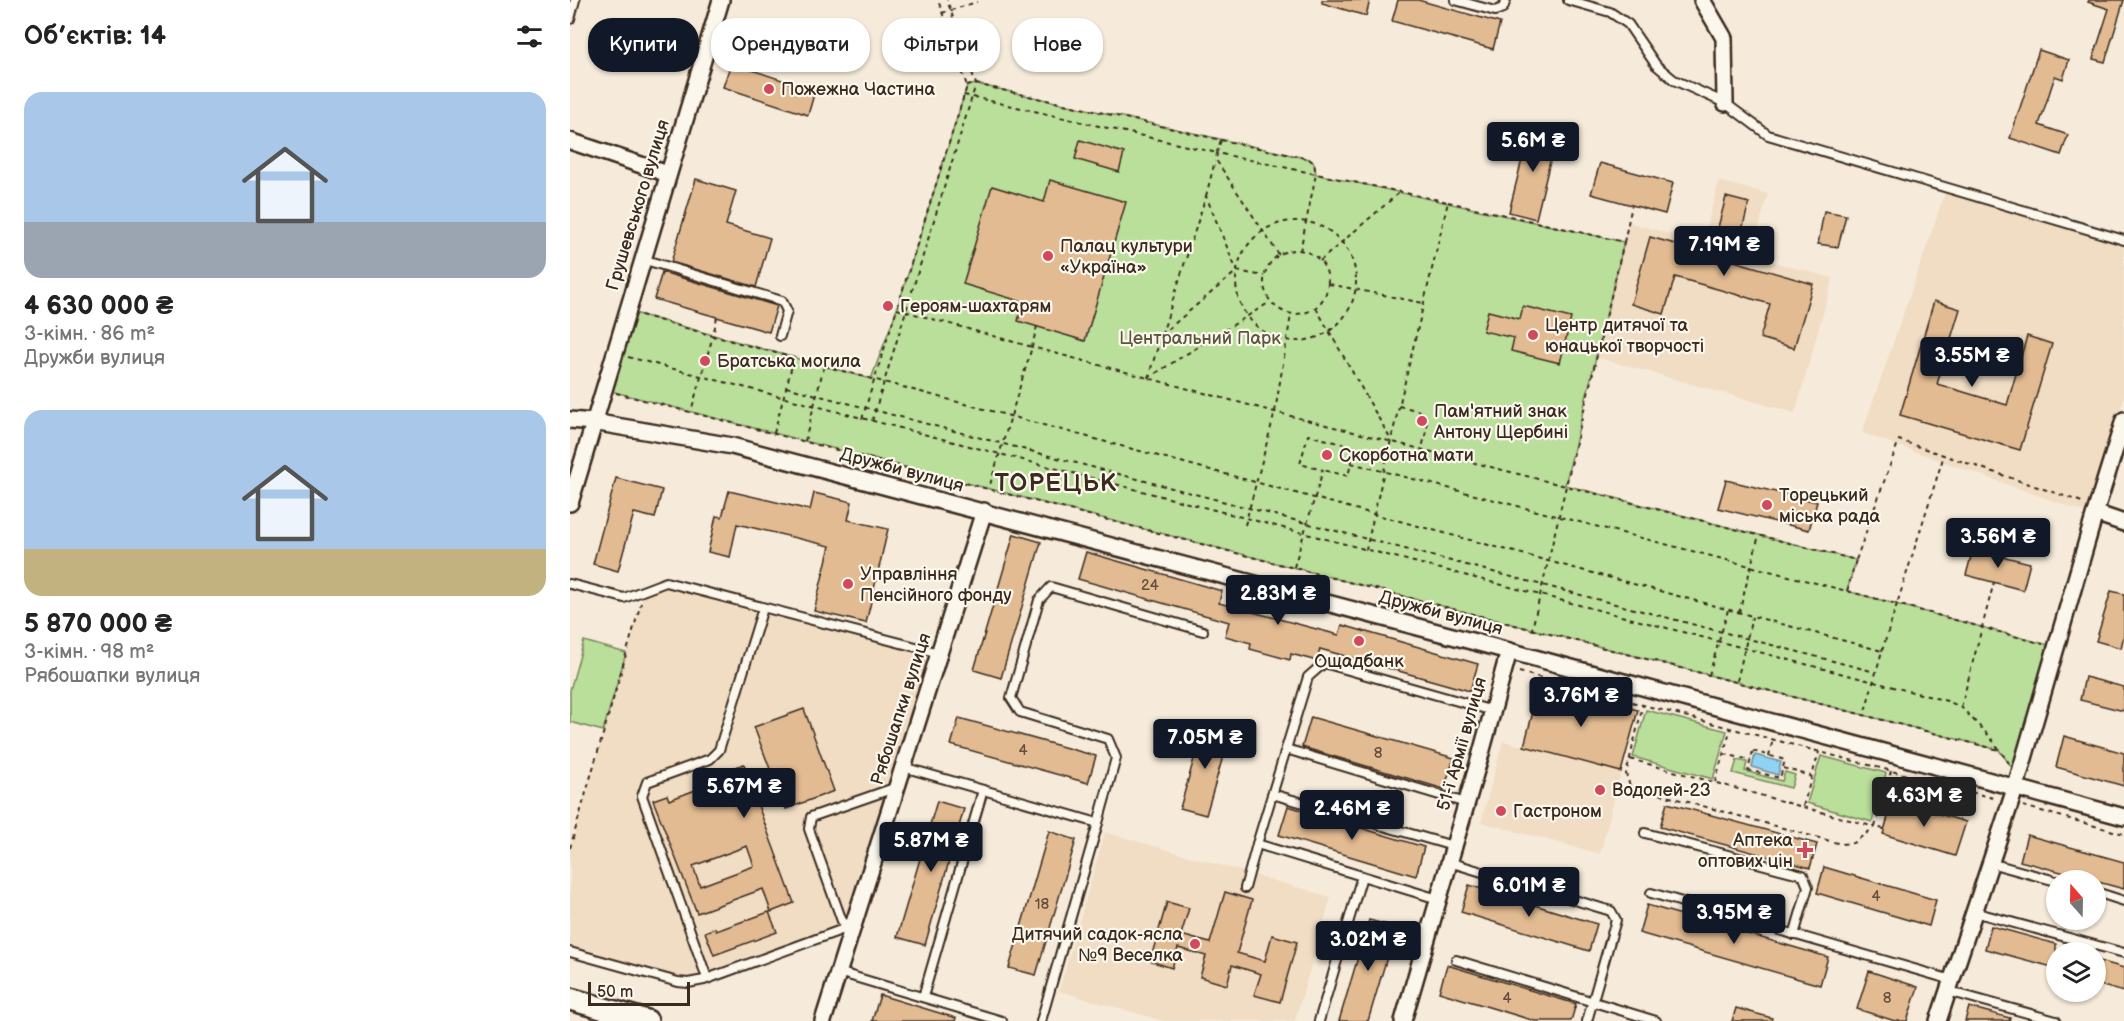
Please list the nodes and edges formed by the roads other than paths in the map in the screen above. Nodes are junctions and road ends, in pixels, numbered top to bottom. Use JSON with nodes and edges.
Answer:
{"nodes":[{"id":1,"x":575,"y":0,"type":"edge"},
{"id":2,"x":721,"y":0,"type":"edge"},
{"id":3,"x":1455,"y":0,"type":"edge"},
{"id":4,"x":1506,"y":0,"type":"edge"},
{"id":5,"x":1568,"y":0,"type":"edge"},
{"id":6,"x":1702,"y":0,"type":"edge"},
{"id":7,"x":570,"y":19,"type":"edge"},
{"id":8,"x":1725,"y":103,"type":"junction"},
{"id":9,"x":570,"y":141,"type":"edge"},
{"id":10,"x":668,"y":174,"type":"junction"},
{"id":11,"x":2124,"y":240,"type":"edge"},
{"id":12,"x":642,"y":259,"type":"junction"},
{"id":13,"x":780,"y":336,"type":"dead end"},
{"id":14,"x":570,"y":420,"type":"edge"},
{"id":15,"x":593,"y":422,"type":"junction"},
{"id":16,"x":2123,"y":424,"type":"edge"},
{"id":17,"x":570,"y":503,"type":"edge"},
{"id":18,"x":2096,"y":510,"type":"junction"},
{"id":19,"x":984,"y":511,"type":"junction"},
{"id":20,"x":2124,"y":523,"type":"edge"},
{"id":21,"x":570,"y":584,"type":"edge"},
{"id":22,"x":763,"y":608,"type":"junction"},
{"id":23,"x":1203,"y":631,"type":"dead end"},
{"id":24,"x":1509,"y":651,"type":"junction"},
{"id":25,"x":939,"y":653,"type":"junction"},
{"id":26,"x":1492,"y":711,"type":"junction"},
{"id":27,"x":1286,"y":749,"type":"junction"},
{"id":28,"x":903,"y":767,"type":"junction"},
{"id":29,"x":2017,"y":782,"type":"junction"},
{"id":30,"x":897,"y":787,"type":"junction"},
{"id":31,"x":983,"y":790,"type":"junction"},
{"id":32,"x":1272,"y":794,"type":"junction"},
{"id":33,"x":1466,"y":802,"type":"junction"},
{"id":34,"x":2124,"y":817,"type":"edge"},
{"id":35,"x":1098,"y":823,"type":"junction"},
{"id":36,"x":1646,"y":833,"type":"dead end"},
{"id":37,"x":1257,"y":844,"type":"junction"},
{"id":38,"x":1454,"y":846,"type":"junction"},
{"id":39,"x":1449,"y":862,"type":"junction"},
{"id":40,"x":1990,"y":863,"type":"junction"},
{"id":41,"x":1362,"y":876,"type":"junction"},
{"id":42,"x":2046,"y":878,"type":"edge"},
{"id":43,"x":1245,"y":888,"type":"dead end"},
{"id":44,"x":1651,"y":893,"type":"dead end"},
{"id":45,"x":2106,"y":895,"type":"edge"},
{"id":46,"x":1438,"y":899,"type":"junction"},
{"id":47,"x":2124,"y":901,"type":"edge"},
{"id":48,"x":1974,"y":912,"type":"junction"},
{"id":49,"x":849,"y":927,"type":"junction"},
{"id":50,"x":1794,"y":935,"type":"junction"},
{"id":51,"x":570,"y":952,"type":"edge"},
{"id":52,"x":2124,"y":953,"type":"edge"},
{"id":53,"x":1456,"y":960,"type":"dead end"},
{"id":54,"x":838,"y":972,"type":"junction"},
{"id":55,"x":707,"y":978,"type":"junction"},
{"id":56,"x":1950,"y":986,"type":"junction"},
{"id":57,"x":923,"y":997,"type":"junction"},
{"id":58,"x":570,"y":999,"type":"edge"},
{"id":59,"x":1593,"y":1003,"type":"junction"},
{"id":60,"x":647,"y":1021,"type":"edge"},
{"id":61,"x":823,"y":1021,"type":"edge"},
{"id":62,"x":1002,"y":1021,"type":"edge"},
{"id":63,"x":1041,"y":1021,"type":"edge"},
{"id":64,"x":1319,"y":1021,"type":"edge"},
{"id":65,"x":1402,"y":1021,"type":"edge"},
{"id":66,"x":1587,"y":1021,"type":"edge"},
{"id":67,"x":1656,"y":1021,"type":"edge"},
{"id":68,"x":1938,"y":1021,"type":"edge"},
{"id":69,"x":2056,"y":1021,"type":"edge"}],
"edges":[{"from":1,"to":7,"type":"lane"},
{"from":2,"to":10,"type":"street","name":"Грушевського вулиця"},
{"from":3,"to":4,"type":"lane"},
{"from":5,"to":8,"type":"lane"},
{"from":6,"to":8,"type":"street"},
{"from":8,"to":11,"type":"lane"},
{"from":9,"to":10,"type":"street"},
{"from":10,"to":12,"type":"street","name":"Грушевського вулиця"},
{"from":12,"to":13,"type":"lane"},
{"from":12,"to":15,"type":"street","name":"Грушевського вулиця"},
{"from":14,"to":15,"type":"street","name":"Дружби вулиця"},
{"from":15,"to":17,"type":"street","name":"Грушевського вулиця"},
{"from":15,"to":19,"type":"street","name":"Дружби вулиця"},
{"from":16,"to":18,"type":"street"},
{"from":18,"to":20,"type":"street"},
{"from":18,"to":29,"type":"street"},
{"from":19,"to":24,"type":"street","name":"Дружби вулиця"},
{"from":19,"to":25,"type":"street","name":"Рябошапки вулиця"},
{"from":21,"to":22,"type":"lane"},
{"from":22,"to":25,"type":"lane"},
{"from":22,"to":55,"type":"lane"},
{"from":23,"to":35,"type":"lane"},
{"from":24,"to":26,"type":"street","name":"51-ї Армії вулиця"},
{"from":24,"to":29,"type":"street","name":"Дружби вулиця"},
{"from":25,"to":28,"type":"street","name":"Рябошапки вулиця"},
{"from":26,"to":27,"type":"lane"},
{"from":26,"to":33,"type":"street","name":"51-ї Армії вулиця"},
{"from":27,"to":32,"type":"lane"},
{"from":27,"to":33,"type":"lane"},
{"from":28,"to":30,"type":"street","name":"Рябошапки вулиця"},
{"from":28,"to":31,"type":"lane"},
{"from":29,"to":34,"type":"street","name":"Дружби вулиця"},
{"from":29,"to":40,"type":"street"},
{"from":30,"to":49,"type":"street","name":"Рябошапки вулиця"},
{"from":30,"to":49,"type":"lane"},
{"from":31,"to":35,"type":"lane"},
{"from":31,"to":57,"type":"lane"},
{"from":32,"to":37,"type":"lane"},
{"from":32,"to":38,"type":"lane"},
{"from":33,"to":38,"type":"street","name":"51-ї Армії вулиця"},
{"from":35,"to":63,"type":"lane"},
{"from":36,"to":50,"type":"lane"},
{"from":37,"to":41,"type":"lane"},
{"from":37,"to":43,"type":"lane"},
{"from":38,"to":39,"type":"street","name":"51-ї Армії вулиця"},
{"from":39,"to":46,"type":"street","name":"51-ї Армії вулиця"},
{"from":39,"to":59,"type":"lane"},
{"from":40,"to":42,"type":"lane"},
{"from":40,"to":48,"type":"street"},
{"from":41,"to":46,"type":"lane"},
{"from":41,"to":64,"type":"lane"},
{"from":44,"to":50,"type":"lane"},
{"from":45,"to":47,"type":"lane"},
{"from":46,"to":65,"type":"street","name":"51-ї Армії вулиця"},
{"from":48,"to":52,"type":"lane"},
{"from":48,"to":56,"type":"street"},
{"from":49,"to":54,"type":"street","name":"Рябошапки вулиця"},
{"from":49,"to":55,"type":"lane"},
{"from":50,"to":56,"type":"lane"},
{"from":51,"to":55,"type":"lane"},
{"from":53,"to":59,"type":"lane"},
{"from":54,"to":57,"type":"lane"},
{"from":54,"to":61,"type":"street","name":"Рябошапки вулиця"},
{"from":56,"to":68,"type":"street"},
{"from":56,"to":69,"type":"lane"},
{"from":57,"to":62,"type":"lane"},
{"from":58,"to":60,"type":"main road"},
{"from":59,"to":66,"type":"lane"},
{"from":59,"to":67,"type":"lane"}]}
